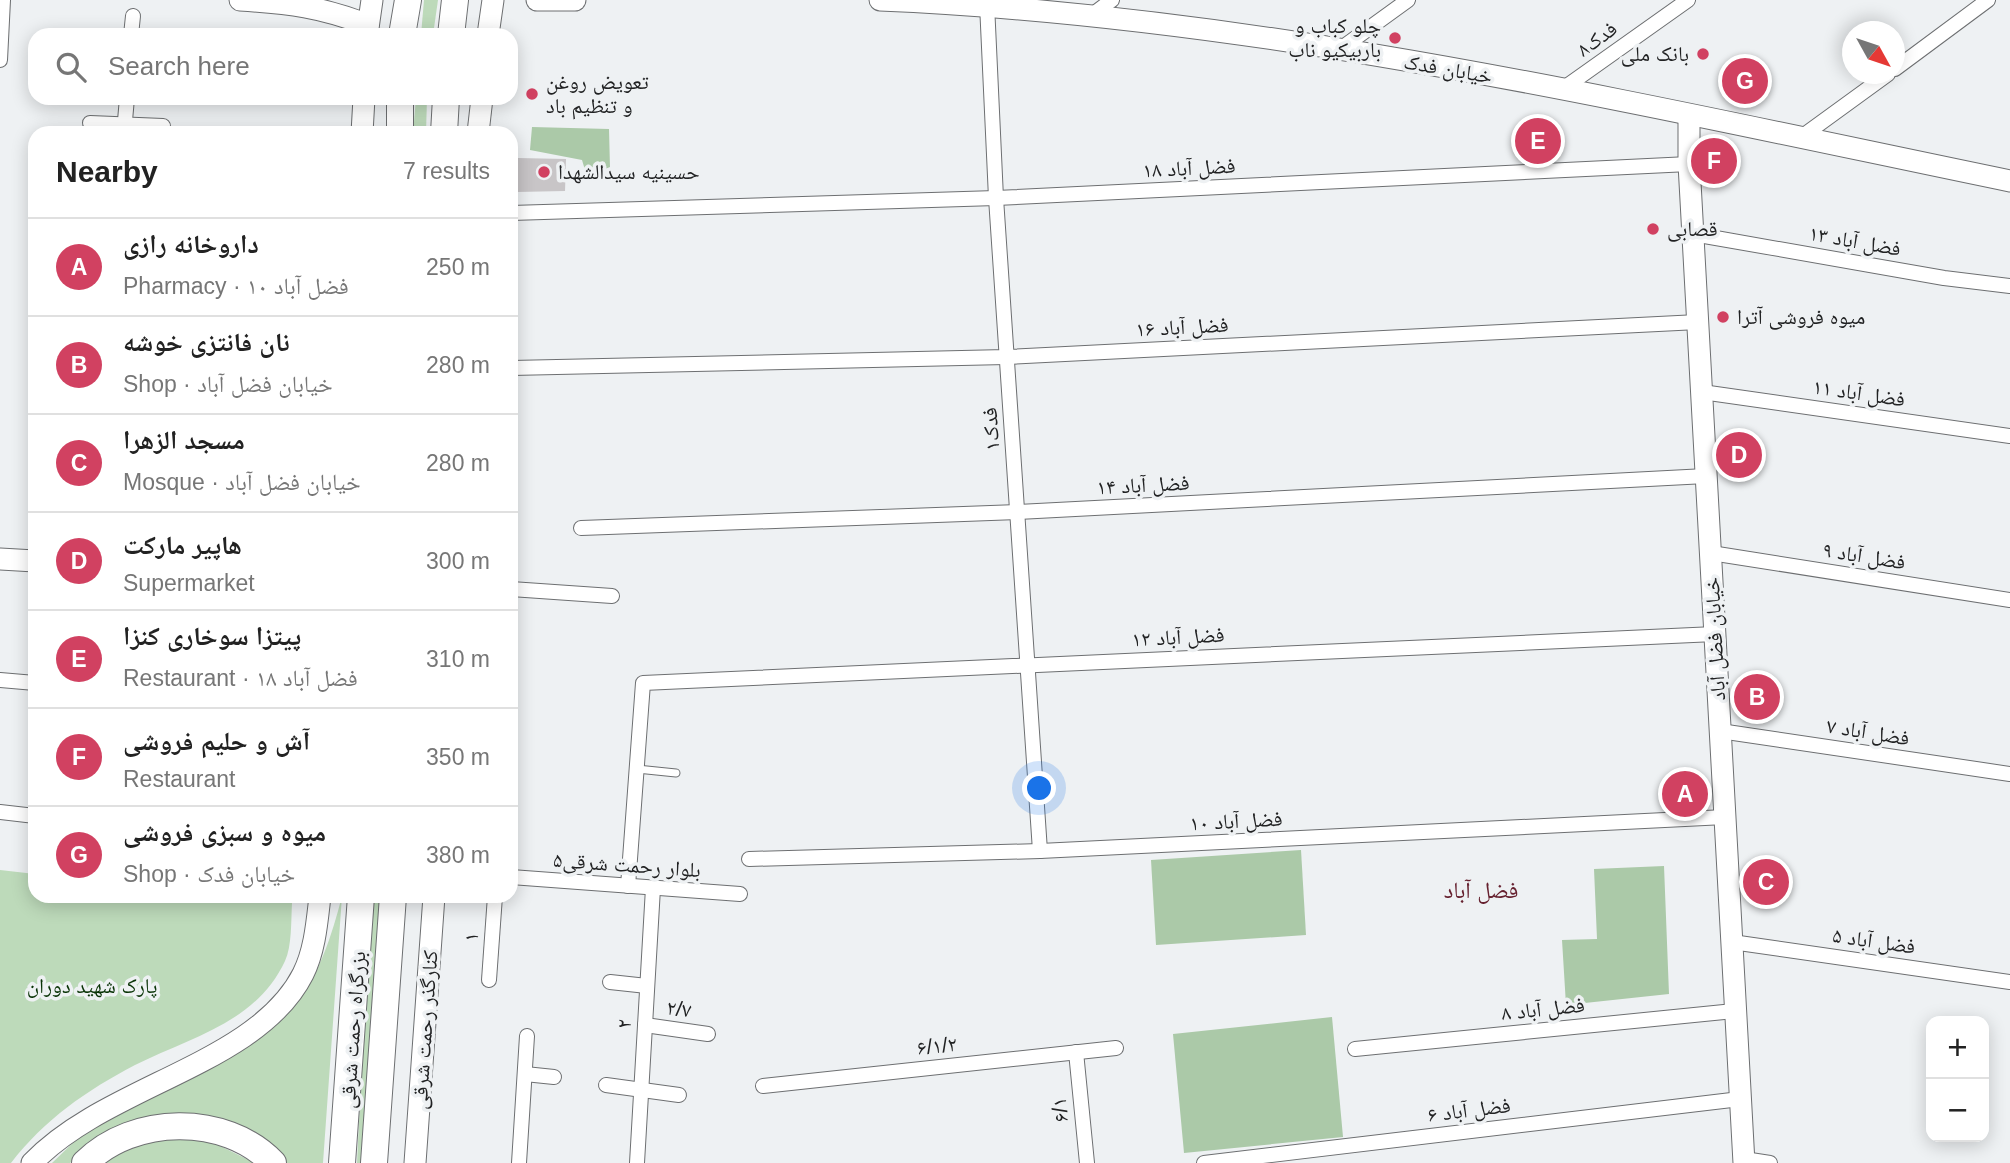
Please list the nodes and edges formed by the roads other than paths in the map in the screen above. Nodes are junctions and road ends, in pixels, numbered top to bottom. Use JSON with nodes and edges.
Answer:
{"nodes":[{"id":1,"x":3,"y":0,"type":"edge"},
{"id":2,"x":240,"y":0,"type":"edge"},
{"id":3,"x":372,"y":0,"type":"edge"},
{"id":4,"x":408,"y":0,"type":"edge"},
{"id":5,"x":456,"y":0,"type":"edge"},
{"id":6,"x":493,"y":0,"type":"edge"},
{"id":7,"x":540,"y":0,"type":"edge"},
{"id":8,"x":575,"y":0,"type":"edge"},
{"id":9,"x":880,"y":0,"type":"edge"},
{"id":10,"x":1112,"y":0,"type":"edge"},
{"id":11,"x":1408,"y":0,"type":"edge"},
{"id":12,"x":1688,"y":0,"type":"edge"},
{"id":13,"x":1988,"y":0,"type":"edge"},
{"id":14,"x":301,"y":2,"type":"edge"},
{"id":15,"x":988,"y":4,"type":"junction"},
{"id":16,"x":1092,"y":15,"type":"junction"},
{"id":17,"x":132,"y":16,"type":"dead end"},
{"id":18,"x":131,"y":28,"type":"edge"},
{"id":19,"x":363,"y":28,"type":"edge"},
{"id":20,"x":368,"y":28,"type":"edge"},
{"id":21,"x":403,"y":28,"type":"edge"},
{"id":22,"x":453,"y":28,"type":"edge"},
{"id":23,"x":489,"y":28,"type":"edge"},
{"id":24,"x":1339,"y":50,"type":"junction"},
{"id":25,"x":0,"y":60,"type":"edge"},
{"id":26,"x":1905,"y":62,"type":"edge"},
{"id":27,"x":1874,"y":84,"type":"edge"},
{"id":28,"x":1564,"y":88,"type":"junction"},
{"id":29,"x":127,"y":105,"type":"edge"},
{"id":30,"x":364,"y":105,"type":"edge"},
{"id":31,"x":400,"y":105,"type":"edge"},
{"id":32,"x":446,"y":105,"type":"edge"},
{"id":33,"x":481,"y":105,"type":"edge"},
{"id":34,"x":1689,"y":115,"type":"junction"},
{"id":35,"x":90,"y":123,"type":"dead end"},
{"id":36,"x":108,"y":126,"type":"edge"},
{"id":37,"x":125,"y":126,"type":"edge"},
{"id":38,"x":362,"y":126,"type":"edge"},
{"id":39,"x":400,"y":126,"type":"edge"},
{"id":40,"x":444,"y":126,"type":"edge"},
{"id":41,"x":479,"y":126,"type":"edge"},
{"id":42,"x":1800,"y":138,"type":"junction"},
{"id":43,"x":1689,"y":164,"type":"junction"},
{"id":44,"x":2010,"y":181,"type":"edge"},
{"id":45,"x":996,"y":198,"type":"junction"},
{"id":46,"x":518,"y":213,"type":"edge"},
{"id":47,"x":1693,"y":234,"type":"junction"},
{"id":48,"x":2010,"y":286,"type":"edge"},
{"id":49,"x":1698,"y":322,"type":"junction"},
{"id":50,"x":1006,"y":357,"type":"junction"},
{"id":51,"x":518,"y":368,"type":"edge"},
{"id":52,"x":1702,"y":392,"type":"junction"},
{"id":53,"x":2010,"y":436,"type":"edge"},
{"id":54,"x":1706,"y":476,"type":"junction"},
{"id":55,"x":1018,"y":512,"type":"junction"},
{"id":56,"x":581,"y":528,"type":"dead end"},
{"id":57,"x":1711,"y":553,"type":"junction"},
{"id":58,"x":0,"y":559,"type":"edge"},
{"id":59,"x":28,"y":561,"type":"edge"},
{"id":60,"x":518,"y":589,"type":"edge"},
{"id":61,"x":612,"y":596,"type":"dead end"},
{"id":62,"x":2010,"y":600,"type":"edge"},
{"id":63,"x":1715,"y":634,"type":"junction"},
{"id":64,"x":1027,"y":665,"type":"junction"},
{"id":65,"x":0,"y":680,"type":"edge"},
{"id":66,"x":28,"y":682,"type":"edge"},
{"id":67,"x":1720,"y":731,"type":"junction"},
{"id":68,"x":637,"y":769,"type":"junction"},
{"id":69,"x":676,"y":774,"type":"dead end"},
{"id":70,"x":2010,"y":774,"type":"edge"},
{"id":71,"x":0,"y":812,"type":"edge"},
{"id":72,"x":28,"y":815,"type":"edge"},
{"id":73,"x":1725,"y":817,"type":"junction"},
{"id":74,"x":1040,"y":851,"type":"junction"},
{"id":75,"x":748,"y":859,"type":"dead end"},
{"id":76,"x":518,"y":878,"type":"edge"},
{"id":77,"x":628,"y":886,"type":"junction"},
{"id":78,"x":653,"y":888,"type":"junction"},
{"id":79,"x":740,"y":894,"type":"dead end"},
{"id":80,"x":319,"y":903,"type":"edge"},
{"id":81,"x":361,"y":903,"type":"edge"},
{"id":82,"x":393,"y":903,"type":"edge"},
{"id":83,"x":434,"y":903,"type":"edge"},
{"id":84,"x":494,"y":903,"type":"edge"},
{"id":85,"x":1732,"y":942,"type":"junction"},
{"id":86,"x":489,"y":980,"type":"dead end"},
{"id":87,"x":610,"y":982,"type":"dead end"},
{"id":88,"x":2010,"y":982,"type":"edge"},
{"id":89,"x":648,"y":986,"type":"junction"},
{"id":90,"x":1734,"y":1011,"type":"junction"},
{"id":91,"x":645,"y":1025,"type":"junction"},
{"id":92,"x":708,"y":1034,"type":"dead end"},
{"id":93,"x":527,"y":1036,"type":"dead end"},
{"id":94,"x":1116,"y":1048,"type":"dead end"},
{"id":95,"x":1355,"y":1049,"type":"dead end"},
{"id":96,"x":1076,"y":1052,"type":"junction"},
{"id":97,"x":525,"y":1074,"type":"junction"},
{"id":98,"x":554,"y":1077,"type":"dead end"},
{"id":99,"x":606,"y":1085,"type":"dead end"},
{"id":100,"x":763,"y":1086,"type":"dead end"},
{"id":101,"x":641,"y":1090,"type":"junction"},
{"id":102,"x":679,"y":1094,"type":"dead end"},
{"id":103,"x":1740,"y":1099,"type":"junction"},
{"id":104,"x":1744,"y":1161,"type":"edge"},
{"id":105,"x":33,"y":1163,"type":"edge"},
{"id":106,"x":85,"y":1163,"type":"edge"},
{"id":107,"x":273,"y":1163,"type":"edge"},
{"id":108,"x":342,"y":1163,"type":"edge"},
{"id":109,"x":374,"y":1163,"type":"edge"},
{"id":110,"x":415,"y":1163,"type":"edge"},
{"id":111,"x":519,"y":1163,"type":"edge"},
{"id":112,"x":637,"y":1163,"type":"edge"},
{"id":113,"x":1087,"y":1163,"type":"edge"},
{"id":114,"x":1204,"y":1163,"type":"edge"},
{"id":115,"x":1770,"y":1163,"type":"edge"}],
"edges":[{"from":1,"to":25,"type":"street"},
{"from":2,"to":14,"type":"street"},
{"from":3,"to":20,"type":"street"},
{"from":4,"to":21,"type":"highway"},
{"from":5,"to":22,"type":"highway"},
{"from":6,"to":23,"type":"street"},
{"from":7,"to":8,"type":"street"},
{"from":9,"to":15,"type":"street","name":"خیابان فدک"},
{"from":10,"to":16,"type":"street"},
{"from":11,"to":24,"type":"street"},
{"from":12,"to":28,"type":"street","name":"فدک۸"},
{"from":13,"to":26,"type":"street"},
{"from":14,"to":19,"type":"street"},
{"from":15,"to":16,"type":"street","name":"خیابان فدک"},
{"from":15,"to":45,"type":"street","name":"فدک۱"},
{"from":16,"to":24,"type":"street","name":"خیابان فدک"},
{"from":17,"to":18,"type":"street"},
{"from":24,"to":28,"type":"street","name":"خیابان فدک"},
{"from":27,"to":42,"type":"street"},
{"from":28,"to":34,"type":"street","name":"خیابان فدک"},
{"from":29,"to":37,"type":"street"},
{"from":30,"to":38,"type":"street"},
{"from":31,"to":39,"type":"highway"},
{"from":32,"to":40,"type":"highway"},
{"from":33,"to":41,"type":"street"},
{"from":34,"to":42,"type":"street","name":"خیابان فدک"},
{"from":34,"to":43,"type":"street","name":"خیابان فضل آباد"},
{"from":35,"to":36,"type":"street"},
{"from":42,"to":44,"type":"street","name":"خیابان فدک"},
{"from":43,"to":45,"type":"street","name":"فضل آباد ۱۸"},
{"from":43,"to":47,"type":"street","name":"خیابان فضل آباد"},
{"from":45,"to":46,"type":"street","name":"فضل آباد ۱۸"},
{"from":45,"to":50,"type":"street","name":"فدک۱"},
{"from":47,"to":48,"type":"street","name":"فضل آباد ۱۳"},
{"from":47,"to":49,"type":"street","name":"خیابان فضل آباد"},
{"from":49,"to":50,"type":"street","name":"فضل آباد ۱۶"},
{"from":49,"to":52,"type":"street","name":"خیابان فضل آباد"},
{"from":50,"to":51,"type":"street","name":"فضل آباد ۱۶"},
{"from":50,"to":55,"type":"street","name":"فدک۱"},
{"from":52,"to":53,"type":"street","name":"فضل آباد ۱۱"},
{"from":52,"to":54,"type":"street","name":"خیابان فضل آباد"},
{"from":54,"to":55,"type":"street","name":"فضل آباد ۱۴"},
{"from":54,"to":57,"type":"street","name":"خیابان فضل آباد"},
{"from":55,"to":56,"type":"street","name":"فضل آباد ۱۴"},
{"from":55,"to":64,"type":"street","name":"فدک۱"},
{"from":57,"to":62,"type":"street","name":"فضل آباد ۹"},
{"from":57,"to":63,"type":"street","name":"خیابان فضل آباد"},
{"from":58,"to":59,"type":"street"},
{"from":60,"to":61,"type":"street"},
{"from":63,"to":64,"type":"street","name":"فضل آباد ۱۲"},
{"from":63,"to":67,"type":"street","name":"خیابان فضل آباد"},
{"from":64,"to":68,"type":"street","name":"فضل آباد ۱۲"},
{"from":64,"to":74,"type":"street","name":"فدک۱"},
{"from":65,"to":66,"type":"street"},
{"from":67,"to":70,"type":"street","name":"فضل آباد ۷"},
{"from":67,"to":73,"type":"street","name":"خیابان فضل آباد"},
{"from":68,"to":69,"type":"lane"},
{"from":68,"to":77,"type":"street"},
{"from":71,"to":72,"type":"street"},
{"from":73,"to":74,"type":"street","name":"فضل آباد ۱۰"},
{"from":73,"to":85,"type":"street","name":"خیابان فضل آباد"},
{"from":74,"to":75,"type":"street","name":"فضل آباد ۱۰"},
{"from":76,"to":77,"type":"street","name":"۵بلوار رحمت شرقی"},
{"from":77,"to":78,"type":"street","name":"۵بلوار رحمت شرقی"},
{"from":78,"to":79,"type":"street","name":"۵بلوار رحمت شرقی"},
{"from":78,"to":89,"type":"street","name":"۲"},
{"from":80,"to":105,"type":"street"},
{"from":81,"to":108,"type":"highway","name":"بزرگراه رحمت شرقی"},
{"from":82,"to":109,"type":"highway","name":"بزرگراه رحمت شرقی"},
{"from":83,"to":110,"type":"street","name":"کنارگذر رحمت شرقی"},
{"from":84,"to":86,"type":"street","name":"۱"},
{"from":85,"to":88,"type":"street","name":"فضل آباد ۵"},
{"from":85,"to":90,"type":"street","name":"خیابان فضل آباد"},
{"from":87,"to":89,"type":"street"},
{"from":89,"to":91,"type":"street","name":"۲"},
{"from":90,"to":95,"type":"street","name":"فضل آباد ۸"},
{"from":90,"to":103,"type":"street","name":"خیابان فضل آباد"},
{"from":91,"to":92,"type":"street","name":"۲/۷"},
{"from":91,"to":101,"type":"street","name":"۲"},
{"from":93,"to":97,"type":"street"},
{"from":94,"to":96,"type":"street","name":"۶/۱/۲"},
{"from":96,"to":100,"type":"street","name":"۶/۱/۲"},
{"from":96,"to":113,"type":"street","name":"۶/۱"},
{"from":97,"to":98,"type":"street"},
{"from":97,"to":111,"type":"street"},
{"from":99,"to":101,"type":"street"},
{"from":101,"to":102,"type":"street"},
{"from":101,"to":112,"type":"street","name":"۲"},
{"from":103,"to":104,"type":"street","name":"خیابان فضل آباد"},
{"from":103,"to":114,"type":"street","name":"فضل آباد ۶"},
{"from":104,"to":115,"type":"street"},
{"from":106,"to":107,"type":"highway"}]}
